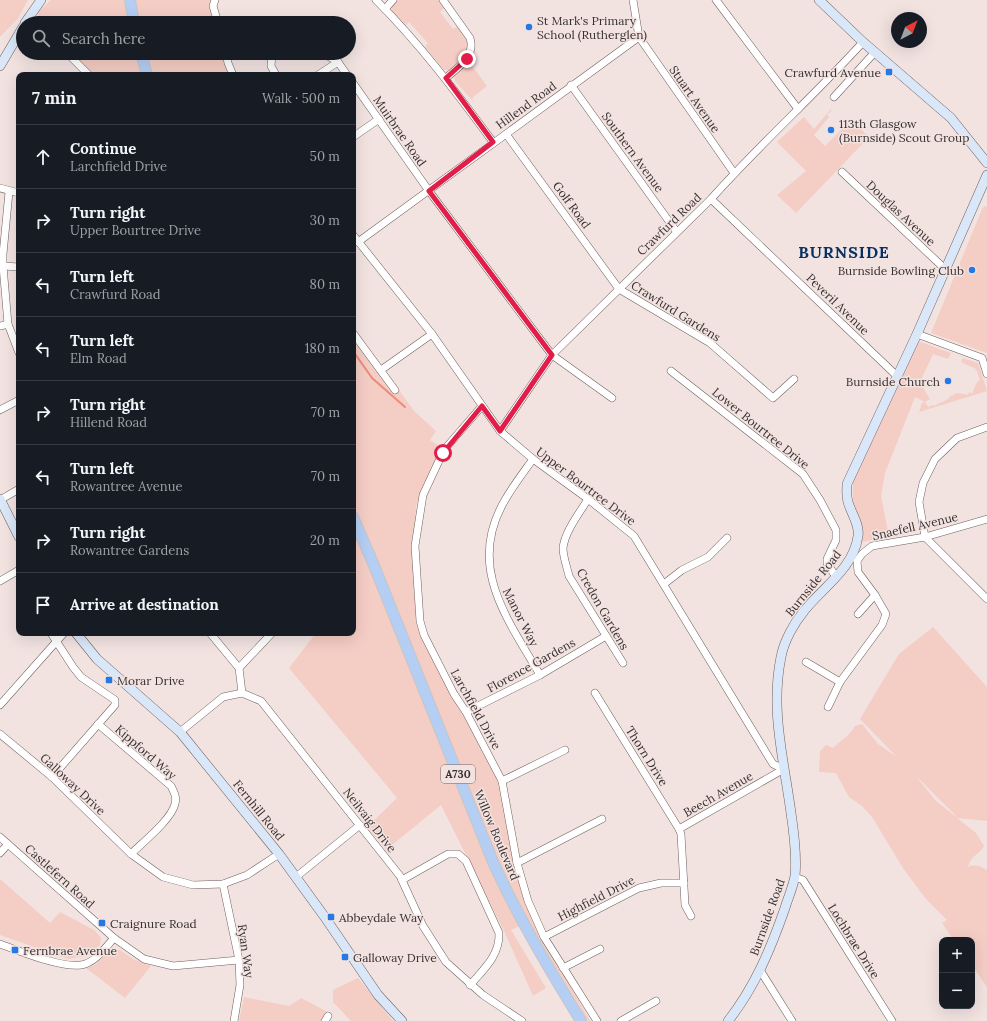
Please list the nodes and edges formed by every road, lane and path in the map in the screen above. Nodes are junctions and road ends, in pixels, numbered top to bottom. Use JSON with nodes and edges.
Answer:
{"nodes":[{"id":1,"x":41,"y":0,"type":"edge"},
{"id":2,"x":130,"y":0,"type":"edge"},
{"id":3,"x":215,"y":0,"type":"edge"},
{"id":4,"x":376,"y":0,"type":"edge"},
{"id":5,"x":393,"y":0,"type":"edge"},
{"id":6,"x":443,"y":0,"type":"edge"},
{"id":7,"x":633,"y":0,"type":"edge"},
{"id":8,"x":716,"y":0,"type":"edge"},
{"id":9,"x":819,"y":0,"type":"edge"},
{"id":10,"x":385,"y":9,"type":"junction"},
{"id":11,"x":30,"y":16,"type":"edge"},
{"id":12,"x":133,"y":16,"type":"edge"},
{"id":13,"x":216,"y":16,"type":"edge"},
{"id":14,"x":639,"y":38,"type":"junction"},
{"id":15,"x":16,"y":39,"type":"edge"},
{"id":16,"x":863,"y":42,"type":"junction"},
{"id":17,"x":875,"y":52,"type":"junction"},
{"id":18,"x":74,"y":60,"type":"edge"},
{"id":19,"x":143,"y":60,"type":"edge"},
{"id":20,"x":227,"y":60,"type":"edge"},
{"id":21,"x":271,"y":60,"type":"edge"},
{"id":22,"x":335,"y":60,"type":"edge"},
{"id":23,"x":338,"y":62,"type":"junction"},
{"id":24,"x":0,"y":66,"type":"edge"},
{"id":25,"x":86,"y":72,"type":"edge"},
{"id":26,"x":146,"y":72,"type":"edge"},
{"id":27,"x":232,"y":72,"type":"edge"},
{"id":28,"x":274,"y":72,"type":"edge"},
{"id":29,"x":323,"y":72,"type":"edge"},
{"id":30,"x":345,"y":72,"type":"edge"},
{"id":31,"x":446,"y":78,"type":"junction"},
{"id":32,"x":571,"y":85,"type":"junction"},
{"id":33,"x":356,"y":87,"type":"edge"},
{"id":34,"x":834,"y":97,"type":"dead end"},
{"id":35,"x":798,"y":109,"type":"junction"},
{"id":36,"x":379,"y":119,"type":"junction"},
{"id":37,"x":356,"y":134,"type":"edge"},
{"id":38,"x":506,"y":134,"type":"junction"},
{"id":39,"x":493,"y":142,"type":"junction"},
{"id":40,"x":987,"y":163,"type":"edge"},
{"id":41,"x":842,"y":172,"type":"dead end"},
{"id":42,"x":734,"y":173,"type":"junction"},
{"id":43,"x":987,"y":175,"type":"edge"},
{"id":44,"x":0,"y":188,"type":"edge"},
{"id":45,"x":429,"y":191,"type":"junction"},
{"id":46,"x":9,"y":192,"type":"junction"},
{"id":47,"x":16,"y":193,"type":"edge"},
{"id":48,"x":711,"y":199,"type":"junction"},
{"id":49,"x":676,"y":231,"type":"junction"},
{"id":50,"x":356,"y":239,"type":"edge"},
{"id":51,"x":358,"y":242,"type":"junction"},
{"id":52,"x":1,"y":254,"type":"edge"},
{"id":53,"x":3,"y":266,"type":"junction"},
{"id":54,"x":16,"y":267,"type":"edge"},
{"id":55,"x":944,"y":269,"type":"junction"},
{"id":56,"x":619,"y":289,"type":"junction"},
{"id":57,"x":8,"y":324,"type":"junction"},
{"id":58,"x":0,"y":326,"type":"edge"},
{"id":59,"x":432,"y":334,"type":"junction"},
{"id":60,"x":917,"y":334,"type":"junction"},
{"id":61,"x":356,"y":337,"type":"edge"},
{"id":62,"x":16,"y":345,"type":"edge"},
{"id":63,"x":552,"y":355,"type":"junction"},
{"id":64,"x":380,"y":370,"type":"junction"},
{"id":65,"x":671,"y":371,"type":"dead end"},
{"id":66,"x":987,"y":374,"type":"edge"},
{"id":67,"x":897,"y":376,"type":"junction"},
{"id":68,"x":794,"y":379,"type":"dead end"},
{"id":69,"x":395,"y":390,"type":"dead end"},
{"id":70,"x":612,"y":398,"type":"dead end"},
{"id":71,"x":16,"y":402,"type":"edge"},
{"id":72,"x":482,"y":406,"type":"junction"},
{"id":73,"x":0,"y":410,"type":"edge"},
{"id":74,"x":987,"y":427,"type":"edge"},
{"id":75,"x":500,"y":431,"type":"junction"},
{"id":76,"x":533,"y":459,"type":"junction"},
{"id":77,"x":16,"y":491,"type":"edge"},
{"id":78,"x":0,"y":499,"type":"edge"},
{"id":79,"x":588,"y":499,"type":"junction"},
{"id":80,"x":987,"y":519,"type":"edge"},
{"id":81,"x":356,"y":524,"type":"edge"},
{"id":82,"x":16,"y":531,"type":"edge"},
{"id":83,"x":925,"y":537,"type":"junction"},
{"id":84,"x":727,"y":538,"type":"dead end"},
{"id":85,"x":16,"y":571,"type":"edge"},
{"id":86,"x":836,"y":576,"type":"junction"},
{"id":87,"x":1,"y":578,"type":"edge"},
{"id":88,"x":664,"y":584,"type":"junction"},
{"id":89,"x":875,"y":595,"type":"junction"},
{"id":90,"x":987,"y":599,"type":"edge"},
{"id":91,"x":858,"y":614,"type":"dead end"},
{"id":92,"x":53,"y":636,"type":"edge"},
{"id":93,"x":61,"y":636,"type":"edge"},
{"id":94,"x":79,"y":636,"type":"edge"},
{"id":95,"x":212,"y":636,"type":"edge"},
{"id":96,"x":269,"y":636,"type":"edge"},
{"id":97,"x":606,"y":636,"type":"junction"},
{"id":98,"x":56,"y":642,"type":"junction"},
{"id":99,"x":806,"y":662,"type":"dead end"},
{"id":100,"x":623,"y":663,"type":"dead end"},
{"id":101,"x":239,"y":668,"type":"junction"},
{"id":102,"x":540,"y":675,"type":"junction"},
{"id":103,"x":840,"y":682,"type":"junction"},
{"id":104,"x":242,"y":693,"type":"junction"},
{"id":105,"x":595,"y":693,"type":"dead end"},
{"id":106,"x":0,"y":705,"type":"edge"},
{"id":107,"x":828,"y":707,"type":"dead end"},
{"id":108,"x":466,"y":712,"type":"junction"},
{"id":109,"x":98,"y":724,"type":"junction"},
{"id":110,"x":180,"y":732,"type":"junction"},
{"id":111,"x":0,"y":734,"type":"edge"},
{"id":112,"x":565,"y":750,"type":"dead end"},
{"id":113,"x":784,"y":769,"type":"junction"},
{"id":114,"x":52,"y":777,"type":"junction"},
{"id":115,"x":502,"y":781,"type":"junction"},
{"id":116,"x":602,"y":819,"type":"dead end"},
{"id":117,"x":360,"y":825,"type":"junction"},
{"id":118,"x":679,"y":829,"type":"junction"},
{"id":119,"x":0,"y":837,"type":"edge"},
{"id":120,"x":8,"y":844,"type":"junction"},
{"id":121,"x":0,"y":853,"type":"edge"},
{"id":122,"x":131,"y":854,"type":"junction"},
{"id":123,"x":279,"y":854,"type":"junction"},
{"id":124,"x":517,"y":863,"type":"junction"},
{"id":125,"x":296,"y":877,"type":"junction"},
{"id":126,"x":795,"y":877,"type":"junction"},
{"id":127,"x":402,"y":880,"type":"junction"},
{"id":128,"x":684,"y":883,"type":"junction"},
{"id":129,"x":223,"y":884,"type":"junction"},
{"id":130,"x":691,"y":916,"type":"dead end"},
{"id":131,"x":544,"y":937,"type":"junction"},
{"id":132,"x":114,"y":938,"type":"junction"},
{"id":133,"x":0,"y":944,"type":"edge"},
{"id":134,"x":600,"y":949,"type":"dead end"},
{"id":135,"x":239,"y":960,"type":"junction"},
{"id":136,"x":563,"y":968,"type":"junction"},
{"id":137,"x":760,"y":970,"type":"junction"},
{"id":138,"x":470,"y":985,"type":"junction"},
{"id":139,"x":656,"y":1001,"type":"dead end"},
{"id":140,"x":234,"y":1021,"type":"edge"},
{"id":141,"x":402,"y":1021,"type":"edge"},
{"id":142,"x":522,"y":1021,"type":"edge"},
{"id":143,"x":581,"y":1021,"type":"edge"},
{"id":144,"x":597,"y":1021,"type":"edge"},
{"id":145,"x":621,"y":1021,"type":"edge"},
{"id":146,"x":728,"y":1021,"type":"edge"},
{"id":147,"x":792,"y":1021,"type":"edge"},
{"id":148,"x":892,"y":1021,"type":"edge"}],
"edges":[{"from":1,"to":11,"type":"street"},
{"from":2,"to":12,"type":"main road"},
{"from":3,"to":13,"type":"street"},
{"from":4,"to":10,"type":"street"},
{"from":5,"to":10,"type":"street"},
{"from":6,"to":31,"type":"street"},
{"from":7,"to":14,"type":"street"},
{"from":8,"to":35,"type":"street"},
{"from":9,"to":16,"type":"street"},
{"from":10,"to":31,"type":"street"},
{"from":14,"to":32,"type":"street","name":"Hillend Road"},
{"from":14,"to":42,"type":"street","name":"Stuart Avenue"},
{"from":15,"to":24,"type":"street"},
{"from":16,"to":17,"type":"street"},
{"from":16,"to":35,"type":"street","name":"Crawfurd Road"},
{"from":17,"to":34,"type":"street"},
{"from":17,"to":40,"type":"street"},
{"from":18,"to":25,"type":"street"},
{"from":19,"to":26,"type":"main road"},
{"from":20,"to":27,"type":"street"},
{"from":21,"to":28,"type":"street"},
{"from":22,"to":23,"type":"street"},
{"from":23,"to":29,"type":"street"},
{"from":23,"to":30,"type":"street"},
{"from":31,"to":39,"type":"street"},
{"from":32,"to":38,"type":"street","name":"Hillend Road"},
{"from":32,"to":49,"type":"street","name":"Southern Avenue"},
{"from":33,"to":36,"type":"street","name":"Muirbrae Road"},
{"from":35,"to":42,"type":"street","name":"Crawfurd Road"},
{"from":36,"to":37,"type":"street"},
{"from":36,"to":45,"type":"street","name":"Muirbrae Road"},
{"from":38,"to":39,"type":"street","name":"Hillend Road"},
{"from":38,"to":56,"type":"street","name":"Golf Road"},
{"from":39,"to":45,"type":"street","name":"Hillend Road"},
{"from":41,"to":55,"type":"street","name":"Douglas Avenue"},
{"from":42,"to":48,"type":"street","name":"Crawfurd Road"},
{"from":43,"to":55,"type":"street","name":"Burnside Road"},
{"from":44,"to":46,"type":"street"},
{"from":45,"to":51,"type":"street","name":"Hillend Road"},
{"from":45,"to":63,"type":"street","name":"Muirbrae Road"},
{"from":46,"to":47,"type":"street"},
{"from":46,"to":52,"type":"street"},
{"from":48,"to":49,"type":"street","name":"Crawfurd Road"},
{"from":48,"to":67,"type":"street","name":"Peveril Avenue"},
{"from":49,"to":56,"type":"street","name":"Crawfurd Road"},
{"from":50,"to":51,"type":"street","name":"Upper Bourtree Drive"},
{"from":51,"to":59,"type":"street","name":"Upper Bourtree Drive"},
{"from":52,"to":53,"type":"street"},
{"from":53,"to":54,"type":"street"},
{"from":53,"to":57,"type":"street"},
{"from":55,"to":60,"type":"street","name":"Burnside Road"},
{"from":56,"to":63,"type":"street","name":"Crawfurd Road"},
{"from":56,"to":68,"type":"street","name":"Crawfurd Gardens"},
{"from":57,"to":58,"type":"street"},
{"from":57,"to":62,"type":"street"},
{"from":59,"to":64,"type":"street"},
{"from":59,"to":72,"type":"street","name":"Upper Bourtree Drive"},
{"from":60,"to":66,"type":"street"},
{"from":60,"to":67,"type":"street","name":"Burnside Road"},
{"from":61,"to":64,"type":"street"},
{"from":63,"to":70,"type":"street","name":"Muirbrae Road"},
{"from":63,"to":75,"type":"street","name":"Crawfurd Road"},
{"from":64,"to":69,"type":"street"},
{"from":65,"to":86,"type":"street","name":"Lower Bourtree Drive"},
{"from":67,"to":86,"type":"street","name":"Burnside Road"},
{"from":71,"to":73,"type":"street"},
{"from":72,"to":75,"type":"street","name":"Upper Bourtree Drive"},
{"from":72,"to":108,"type":"street","name":"Larchfield Drive"},
{"from":74,"to":83,"type":"street"},
{"from":75,"to":76,"type":"street","name":"Upper Bourtree Drive"},
{"from":76,"to":79,"type":"street","name":"Upper Bourtree Drive"},
{"from":76,"to":102,"type":"street","name":"Manor Way"},
{"from":77,"to":78,"type":"street"},
{"from":78,"to":82,"type":"street"},
{"from":79,"to":88,"type":"street","name":"Upper Bourtree Drive"},
{"from":79,"to":97,"type":"street","name":"Credon Gardens"},
{"from":80,"to":83,"type":"street","name":"Snaefell Avenue"},
{"from":81,"to":143,"type":"main road","name":"Willow Boulevard","number":"A730"},
{"from":83,"to":89,"type":"street","name":"Snaefell Avenue"},
{"from":83,"to":90,"type":"street"},
{"from":84,"to":88,"type":"street"},
{"from":85,"to":87,"type":"street"},
{"from":86,"to":113,"type":"street","name":"Burnside Road"},
{"from":88,"to":113,"type":"street","name":"Upper Bourtree Drive"},
{"from":89,"to":91,"type":"street"},
{"from":89,"to":103,"type":"street","name":"Snaefell Avenue"},
{"from":92,"to":98,"type":"street"},
{"from":93,"to":98,"type":"street"},
{"from":94,"to":110,"type":"street","name":"Fernhill Road"},
{"from":95,"to":101,"type":"street"},
{"from":96,"to":101,"type":"street"},
{"from":97,"to":100,"type":"street","name":"Credon Gardens"},
{"from":97,"to":102,"type":"street","name":"Florence Gardens"},
{"from":98,"to":106,"type":"street"},
{"from":98,"to":109,"type":"street"},
{"from":99,"to":103,"type":"street"},
{"from":101,"to":104,"type":"street"},
{"from":102,"to":108,"type":"street","name":"Florence Gardens"},
{"from":103,"to":107,"type":"street","name":"Snaefell Avenue"},
{"from":104,"to":110,"type":"street"},
{"from":104,"to":117,"type":"street","name":"Neilvaig Drive"},
{"from":105,"to":118,"type":"street","name":"Thorn Drive"},
{"from":108,"to":115,"type":"street","name":"Larchfield Drive"},
{"from":109,"to":114,"type":"street"},
{"from":109,"to":122,"type":"street","name":"Kippford Way"},
{"from":110,"to":123,"type":"street","name":"Fernhill Road"},
{"from":111,"to":114,"type":"street","name":"Galloway Drive"},
{"from":112,"to":115,"type":"street"},
{"from":113,"to":118,"type":"street","name":"Beech Avenue"},
{"from":113,"to":126,"type":"street","name":"Burnside Road"},
{"from":114,"to":122,"type":"street","name":"Galloway Drive"},
{"from":115,"to":124,"type":"street","name":"Larchfield Drive"},
{"from":116,"to":124,"type":"street"},
{"from":117,"to":125,"type":"street"},
{"from":117,"to":127,"type":"street","name":"Neilvaig Drive"},
{"from":118,"to":128,"type":"street","name":"Beech Avenue"},
{"from":119,"to":120,"type":"street","name":"Castlefern Road"},
{"from":120,"to":121,"type":"street"},
{"from":120,"to":132,"type":"street","name":"Castlefern Road"},
{"from":122,"to":129,"type":"street","name":"Galloway Drive"},
{"from":123,"to":125,"type":"street","name":"Fernhill Road"},
{"from":123,"to":129,"type":"street","name":"Galloway Drive"},
{"from":124,"to":131,"type":"street","name":"Larchfield Drive"},
{"from":125,"to":141,"type":"street","name":"Fernhill Road"},
{"from":126,"to":137,"type":"street","name":"Burnside Road"},
{"from":126,"to":148,"type":"street","name":"Lochbrae Drive"},
{"from":127,"to":138,"type":"street","name":"Neilvaig Drive"},
{"from":127,"to":138,"type":"street"},
{"from":128,"to":130,"type":"street","name":"Beech Avenue"},
{"from":128,"to":131,"type":"street","name":"Highfield Drive"},
{"from":129,"to":135,"type":"street","name":"Ryan Way"},
{"from":131,"to":136,"type":"street","name":"Larchfield Drive"},
{"from":132,"to":133,"type":"street"},
{"from":132,"to":135,"type":"street","name":"Castlefern Road"},
{"from":134,"to":136,"type":"street"},
{"from":135,"to":140,"type":"street","name":"Ryan Way"},
{"from":136,"to":144,"type":"street","name":"Larchfield Drive"},
{"from":137,"to":146,"type":"street","name":"Burnside Road"},
{"from":137,"to":147,"type":"street"},
{"from":138,"to":142,"type":"street","name":"Neilvaig Drive"},
{"from":139,"to":145,"type":"street"}]}
